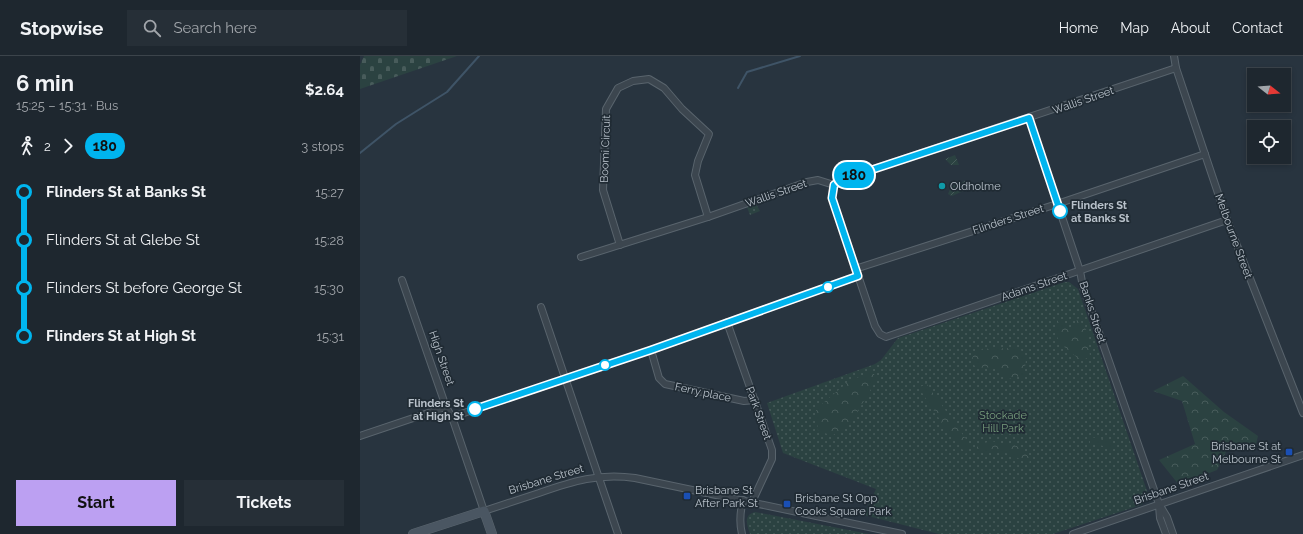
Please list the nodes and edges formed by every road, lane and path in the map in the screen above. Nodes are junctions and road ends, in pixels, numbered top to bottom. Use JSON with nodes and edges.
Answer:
{"nodes":[{"id":1,"x":1174,"y":56,"type":"edge"},
{"id":2,"x":1176,"y":68,"type":"junction"},
{"id":3,"x":1029,"y":118,"type":"junction"},
{"id":4,"x":1205,"y":154,"type":"junction"},
{"id":5,"x":834,"y":185,"type":"junction"},
{"id":6,"x":1057,"y":204,"type":"junction"},
{"id":7,"x":708,"y":217,"type":"junction"},
{"id":8,"x":1227,"y":220,"type":"junction"},
{"id":9,"x":620,"y":245,"type":"junction"},
{"id":10,"x":581,"y":257,"type":"dead end"},
{"id":11,"x":855,"y":269,"type":"junction"},
{"id":12,"x":1080,"y":271,"type":"junction"},
{"id":13,"x":858,"y":276,"type":"junction"},
{"id":14,"x":402,"y":280,"type":"dead end"},
{"id":15,"x":540,"y":307,"type":"dead end"},
{"id":16,"x":727,"y":322,"type":"junction"},
{"id":17,"x":651,"y":350,"type":"junction"},
{"id":18,"x":565,"y":378,"type":"junction"},
{"id":19,"x":755,"y":400,"type":"junction"},
{"id":20,"x":446,"y":407,"type":"junction"},
{"id":21,"x":1303,"y":413,"type":"edge"},
{"id":22,"x":452,"y":417,"type":"junction"},
{"id":23,"x":360,"y":436,"type":"edge"},
{"id":24,"x":1303,"y":448,"type":"edge"},
{"id":25,"x":1301,"y":456,"type":"edge"},
{"id":26,"x":598,"y":476,"type":"junction"},
{"id":27,"x":743,"y":500,"type":"junction"},
{"id":28,"x":752,"y":502,"type":"junction"},
{"id":29,"x":1159,"y":504,"type":"junction"},
{"id":30,"x":484,"y":511,"type":"junction"},
{"id":31,"x":413,"y":534,"type":"edge"},
{"id":32,"x":492,"y":534,"type":"edge"},
{"id":33,"x":618,"y":534,"type":"edge"},
{"id":34,"x":742,"y":534,"type":"edge"},
{"id":35,"x":902,"y":534,"type":"edge"},
{"id":36,"x":1073,"y":534,"type":"edge"},
{"id":37,"x":1166,"y":534,"type":"edge"},
{"id":38,"x":1173,"y":534,"type":"edge"}],
"edges":[{"from":1,"to":2,"type":"street","name":"Melbourne Street"},
{"from":2,"to":3,"type":"street","name":"Wallis Street"},
{"from":2,"to":4,"type":"street","name":"Melbourne Street"},
{"from":3,"to":5,"type":"street","name":"Wallis Street"},
{"from":3,"to":6,"type":"street","name":"Banks Street"},
{"from":4,"to":6,"type":"street","name":"Flinders Street"},
{"from":4,"to":8,"type":"street","name":"Melbourne Street"},
{"from":5,"to":7,"type":"street","name":"Wallis Street"},
{"from":5,"to":11,"type":"street"},
{"from":6,"to":11,"type":"street","name":"Flinders Street"},
{"from":6,"to":12,"type":"street","name":"Banks Street"},
{"from":7,"to":9,"type":"street","name":"Wallis Street"},
{"from":7,"to":9,"type":"street","name":"Boomi Circuit"},
{"from":8,"to":12,"type":"street","name":"Adams Street"},
{"from":8,"to":21,"type":"street","name":"Melbourne Street"},
{"from":9,"to":10,"type":"street","name":"Wallis Street"},
{"from":11,"to":13,"type":"street"},
{"from":12,"to":13,"type":"street","name":"Adams Street"},
{"from":12,"to":29,"type":"street","name":"Banks Street"},
{"from":13,"to":16,"type":"street"},
{"from":14,"to":20,"type":"street","name":"High Street"},
{"from":15,"to":18,"type":"street"},
{"from":16,"to":17,"type":"street"},
{"from":16,"to":19,"type":"street","name":"Park Street"},
{"from":17,"to":18,"type":"street"},
{"from":17,"to":19,"type":"street","name":"Ferry place"},
{"from":18,"to":22,"type":"street"},
{"from":18,"to":26,"type":"street"},
{"from":19,"to":28,"type":"street","name":"Park Street"},
{"from":20,"to":22,"type":"street","name":"High Street"},
{"from":20,"to":23,"type":"street"},
{"from":22,"to":30,"type":"street","name":"High Street"},
{"from":24,"to":25,"type":"street","name":"Brisbane Street"},
{"from":25,"to":29,"type":"street","name":"Brisbane Street"},
{"from":26,"to":27,"type":"street","name":"Brisbane Street"},
{"from":26,"to":30,"type":"street","name":"Brisbane Street"},
{"from":26,"to":33,"type":"street"},
{"from":27,"to":28,"type":"street","name":"Brisbane Street"},
{"from":27,"to":34,"type":"street"},
{"from":28,"to":35,"type":"street","name":"Brisbane Street"},
{"from":29,"to":36,"type":"street","name":"Brisbane Street"},
{"from":29,"to":37,"type":"street","name":"Banks Street"},
{"from":29,"to":38,"type":"street","name":"Banks Street"},
{"from":30,"to":31,"type":"main road","name":"Brisbane Street"},
{"from":30,"to":32,"type":"main road","name":"High Street"}]}
